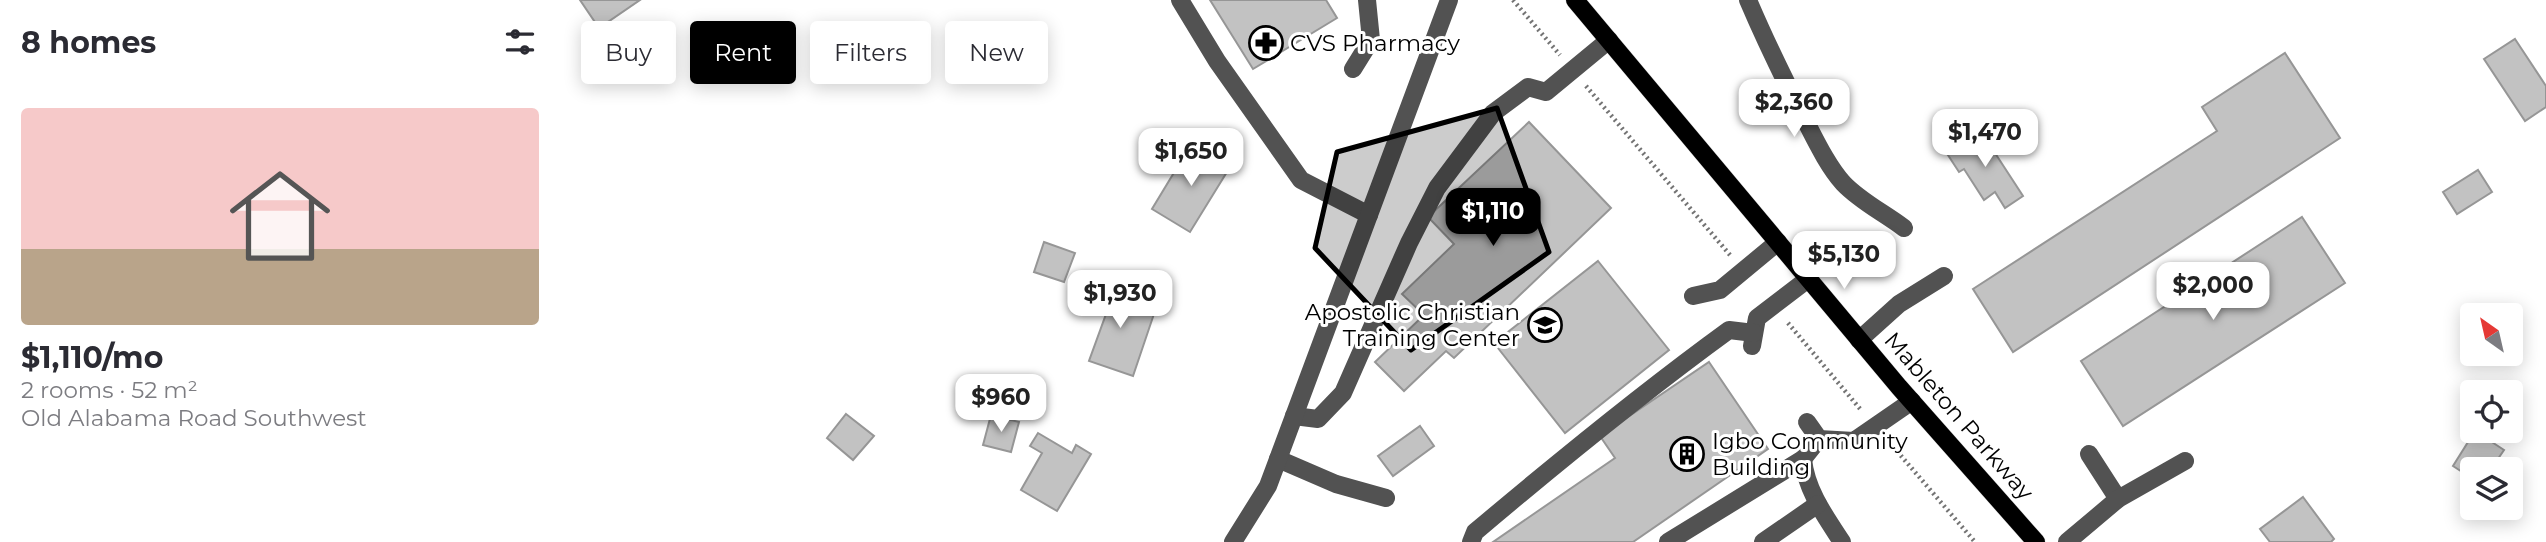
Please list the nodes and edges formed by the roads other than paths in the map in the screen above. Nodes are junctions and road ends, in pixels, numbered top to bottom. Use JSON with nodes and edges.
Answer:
{"nodes":[{"id":1,"x":1180,"y":0,"type":"edge"},
{"id":2,"x":1367,"y":0,"type":"edge"},
{"id":3,"x":1449,"y":0,"type":"edge"},
{"id":4,"x":1575,"y":0,"type":"edge"},
{"id":5,"x":1748,"y":0,"type":"edge"},
{"id":6,"x":1609,"y":40,"type":"junction"},
{"id":7,"x":1353,"y":69,"type":"dead end"},
{"id":8,"x":1369,"y":215,"type":"junction"},
{"id":9,"x":1904,"y":228,"type":"dead end"},
{"id":10,"x":1778,"y":242,"type":"junction"},
{"id":11,"x":1944,"y":276,"type":"dead end"},
{"id":12,"x":1808,"y":279,"type":"junction"},
{"id":13,"x":1693,"y":296,"type":"dead end"},
{"id":14,"x":1860,"y":340,"type":"junction"},
{"id":15,"x":1912,"y":401,"type":"junction"},
{"id":16,"x":1294,"y":416,"type":"junction"},
{"id":17,"x":1807,"y":422,"type":"dead end"},
{"id":18,"x":1819,"y":439,"type":"junction"},
{"id":19,"x":2088,"y":454,"type":"dead end"},
{"id":20,"x":1278,"y":459,"type":"junction"},
{"id":21,"x":1802,"y":459,"type":"junction"},
{"id":22,"x":2185,"y":461,"type":"dead end"},
{"id":23,"x":1386,"y":498,"type":"dead end"},
{"id":24,"x":2118,"y":499,"type":"junction"},
{"id":25,"x":1818,"y":504,"type":"junction"},
{"id":26,"x":1233,"y":542,"type":"edge"},
{"id":27,"x":1471,"y":542,"type":"edge"},
{"id":28,"x":1668,"y":542,"type":"edge"},
{"id":29,"x":1763,"y":542,"type":"edge"},
{"id":30,"x":1842,"y":542,"type":"edge"},
{"id":31,"x":2036,"y":542,"type":"edge"},
{"id":32,"x":2067,"y":542,"type":"edge"}],
"edges":[{"from":1,"to":8,"type":"street"},
{"from":2,"to":7,"type":"street"},
{"from":3,"to":8,"type":"street"},
{"from":4,"to":6,"type":"main road","name":"Mableton Parkway"},
{"from":5,"to":9,"type":"street"},
{"from":6,"to":10,"type":"main road","name":"Mableton Parkway"},
{"from":6,"to":16,"type":"street"},
{"from":8,"to":16,"type":"street"},
{"from":10,"to":12,"type":"main road","name":"Mableton Parkway"},
{"from":10,"to":13,"type":"street"},
{"from":11,"to":14,"type":"street"},
{"from":12,"to":14,"type":"main road","name":"Mableton Parkway"},
{"from":12,"to":27,"type":"street"},
{"from":14,"to":15,"type":"main road","name":"Mableton Parkway"},
{"from":15,"to":18,"type":"street"},
{"from":15,"to":31,"type":"main road","name":"Mableton Parkway"},
{"from":16,"to":20,"type":"street"},
{"from":17,"to":18,"type":"street"},
{"from":18,"to":21,"type":"street"},
{"from":19,"to":24,"type":"street"},
{"from":20,"to":23,"type":"street"},
{"from":20,"to":26,"type":"street"},
{"from":21,"to":25,"type":"street"},
{"from":21,"to":28,"type":"street"},
{"from":22,"to":24,"type":"street"},
{"from":24,"to":32,"type":"street"},
{"from":25,"to":29,"type":"street"},
{"from":25,"to":30,"type":"street"}]}
